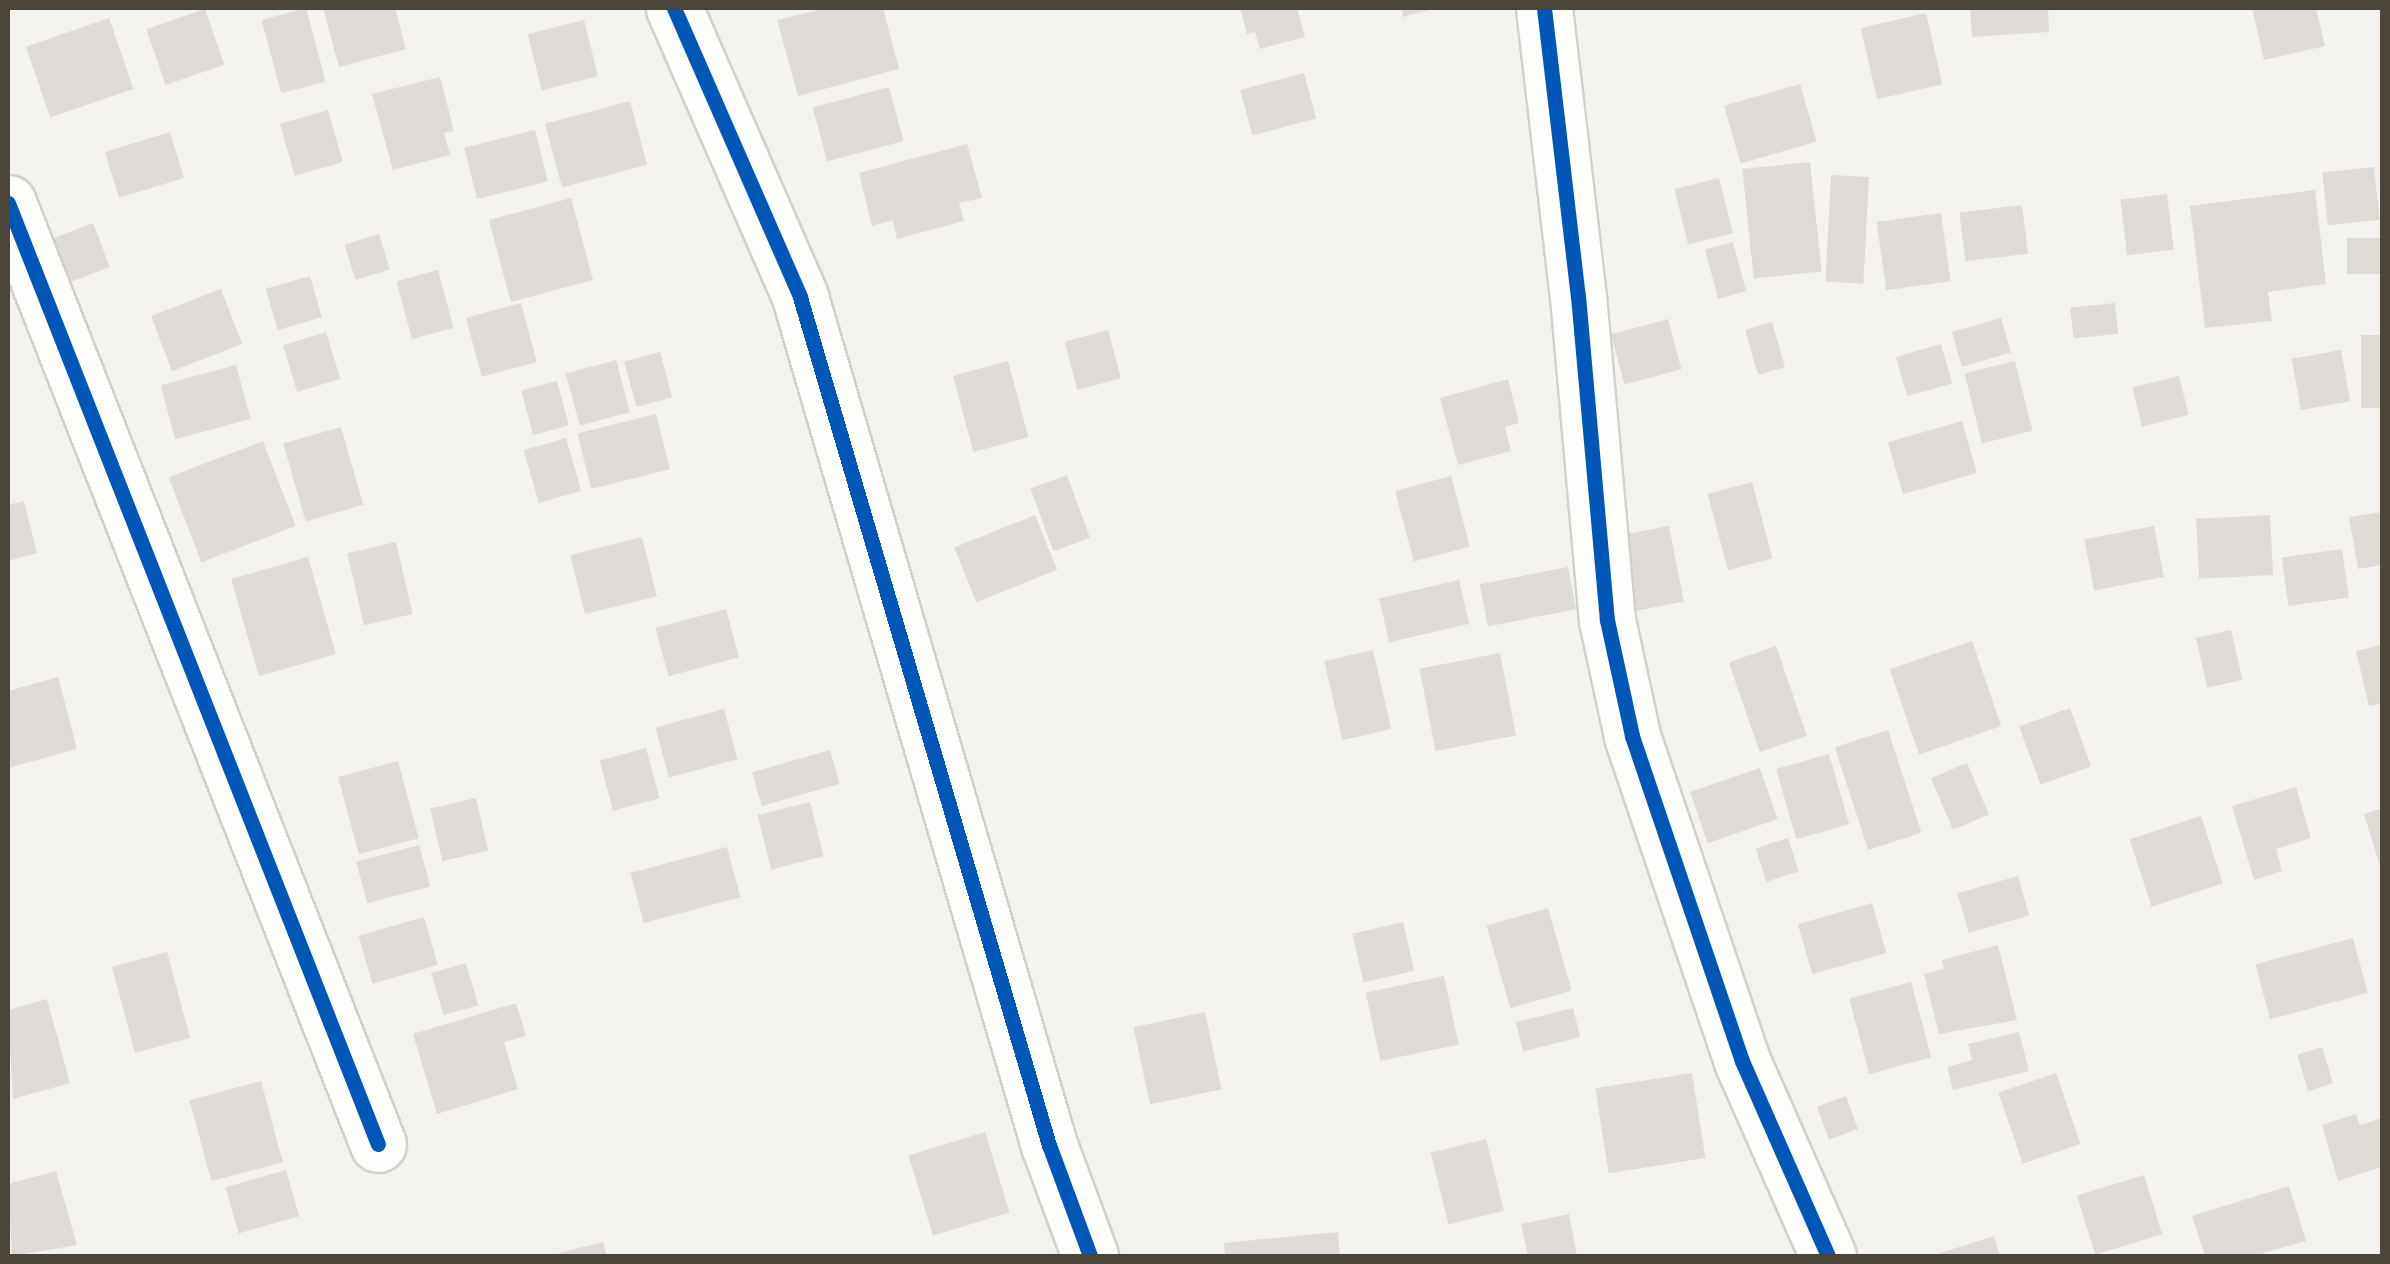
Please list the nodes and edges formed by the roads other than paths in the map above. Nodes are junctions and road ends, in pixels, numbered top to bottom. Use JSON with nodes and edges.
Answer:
{"nodes":[{"id":1,"x":674,"y":8,"type":"edge"},
{"id":2,"x":1544,"y":8,"type":"edge"},
{"id":3,"x":8,"y":203,"type":"edge"},
{"id":4,"x":378,"y":1144,"type":"dead end"},
{"id":5,"x":1090,"y":1256,"type":"edge"},
{"id":6,"x":1828,"y":1256,"type":"edge"}],
"edges":[{"from":1,"to":5,"type":"street"},
{"from":2,"to":6,"type":"street"},
{"from":3,"to":4,"type":"street"}]}
